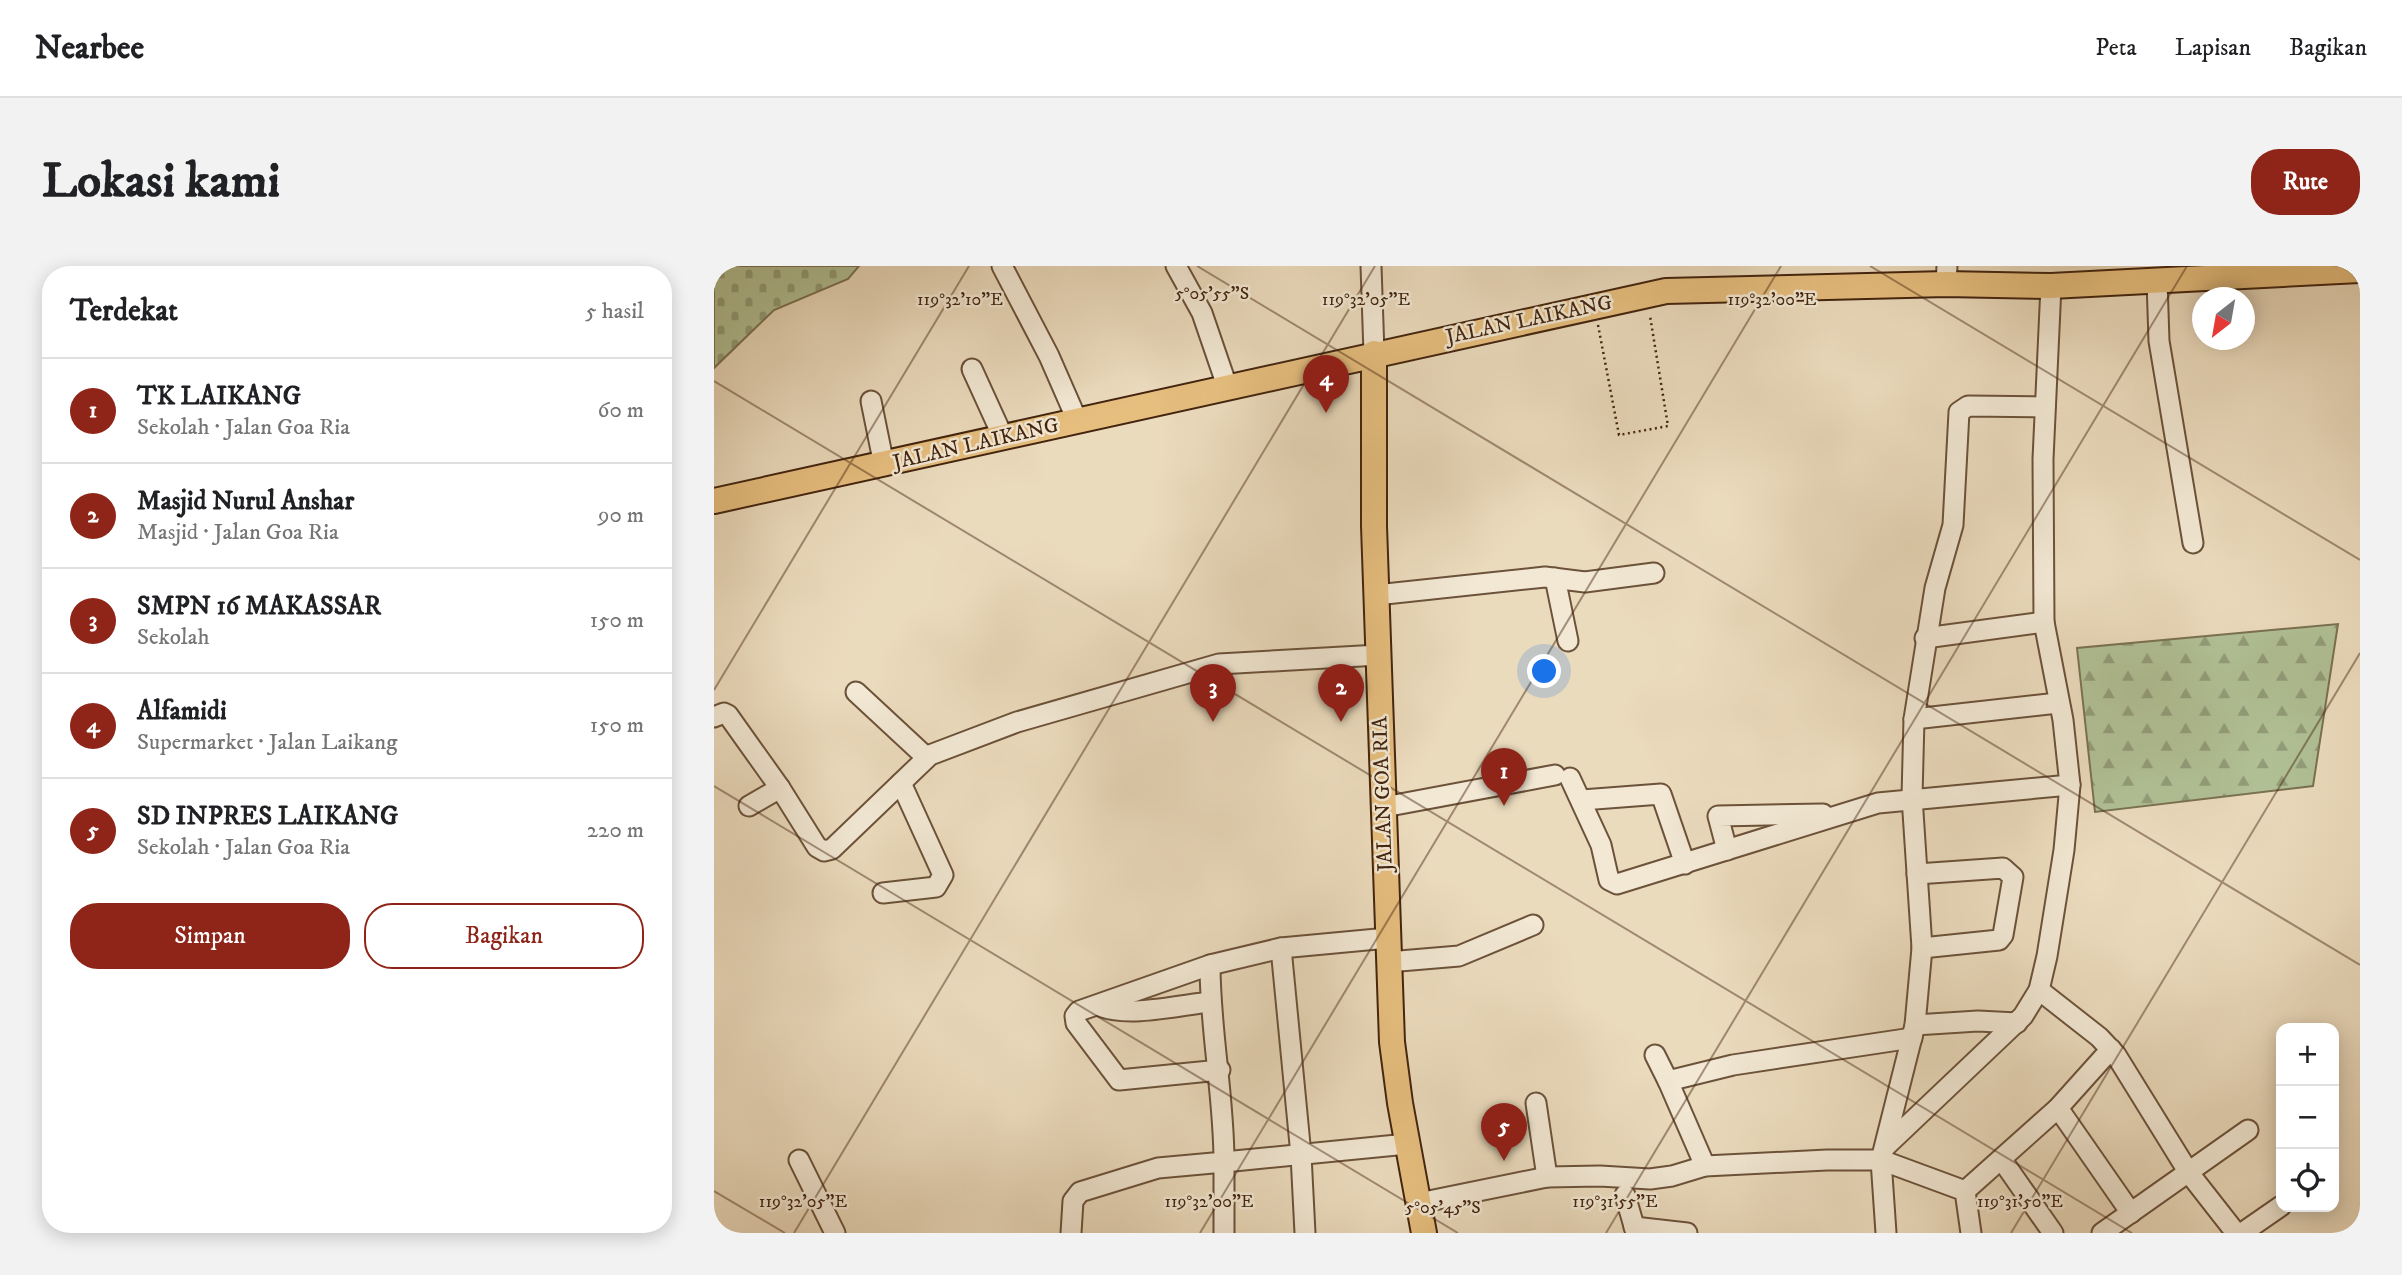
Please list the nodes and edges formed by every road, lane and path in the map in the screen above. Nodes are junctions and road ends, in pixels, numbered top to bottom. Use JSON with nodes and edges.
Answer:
{"nodes":[{"id":1,"x":1002,"y":266,"type":"edge"},
{"id":2,"x":1176,"y":266,"type":"edge"},
{"id":3,"x":1371,"y":266,"type":"edge"},
{"id":4,"x":2333,"y":269,"type":"edge"},
{"id":5,"x":2360,"y":271,"type":"edge"},
{"id":6,"x":1947,"y":275,"type":"edge"},
{"id":7,"x":2157,"y":281,"type":"junction"},
{"id":8,"x":2051,"y":286,"type":"junction"},
{"id":9,"x":1647,"y":295,"type":"junction"},
{"id":10,"x":1595,"y":307,"type":"junction"},
{"id":11,"x":1374,"y":353,"type":"junction"},
{"id":12,"x":972,"y":369,"type":"dead end"},
{"id":13,"x":1227,"y":386,"type":"junction"},
{"id":14,"x":871,"y":401,"type":"dead end"},
{"id":15,"x":2045,"y":407,"type":"junction"},
{"id":16,"x":1077,"y":420,"type":"junction"},
{"id":17,"x":1003,"y":436,"type":"junction"},
{"id":18,"x":884,"y":466,"type":"junction"},
{"id":19,"x":714,"y":501,"type":"edge"},
{"id":20,"x":2193,"y":543,"type":"dead end"},
{"id":21,"x":1654,"y":573,"type":"dead end"},
{"id":22,"x":1555,"y":578,"type":"junction"},
{"id":23,"x":1376,"y":595,"type":"junction"},
{"id":24,"x":2044,"y":622,"type":"junction"},
{"id":25,"x":1925,"y":638,"type":"junction"},
{"id":26,"x":1568,"y":640,"type":"dead end"},
{"id":27,"x":1379,"y":655,"type":"junction"},
{"id":28,"x":856,"y":692,"type":"dead end"},
{"id":29,"x":2058,"y":703,"type":"junction"},
{"id":30,"x":714,"y":717,"type":"edge"},
{"id":31,"x":1914,"y":719,"type":"junction"},
{"id":32,"x":926,"y":757,"type":"junction"},
{"id":33,"x":901,"y":783,"type":"junction"},
{"id":34,"x":2070,"y":785,"type":"junction"},
{"id":35,"x":780,"y":788,"type":"junction"},
{"id":36,"x":1912,"y":797,"type":"junction"},
{"id":37,"x":1582,"y":800,"type":"junction"},
{"id":38,"x":749,"y":806,"type":"dead end"},
{"id":39,"x":1384,"y":807,"type":"junction"},
{"id":40,"x":1831,"y":817,"type":"junction"},
{"id":41,"x":1727,"y":850,"type":"junction"},
{"id":42,"x":1685,"y":864,"type":"junction"},
{"id":43,"x":1917,"y":873,"type":"junction"},
{"id":44,"x":883,"y":893,"type":"dead end"},
{"id":45,"x":1533,"y":925,"type":"dead end"},
{"id":46,"x":1281,"y":948,"type":"junction"},
{"id":47,"x":1922,"y":948,"type":"junction"},
{"id":48,"x":1388,"y":950,"type":"junction"},
{"id":49,"x":1210,"y":965,"type":"junction"},
{"id":50,"x":2039,"y":990,"type":"junction"},
{"id":51,"x":1210,"y":1002,"type":"junction"},
{"id":52,"x":1099,"y":1005,"type":"junction"},
{"id":53,"x":2017,"y":1023,"type":"junction"},
{"id":54,"x":1913,"y":1031,"type":"junction"},
{"id":55,"x":2111,"y":1049,"type":"junction"},
{"id":56,"x":1655,"y":1055,"type":"dead end"},
{"id":57,"x":1220,"y":1070,"type":"junction"},
{"id":58,"x":1668,"y":1081,"type":"junction"},
{"id":59,"x":1536,"y":1103,"type":"dead end"},
{"id":60,"x":2058,"y":1108,"type":"junction"},
{"id":61,"x":2248,"y":1129,"type":"dead end"},
{"id":62,"x":1408,"y":1144,"type":"junction"},
{"id":63,"x":1883,"y":1154,"type":"junction"},
{"id":64,"x":1301,"y":1155,"type":"junction"},
{"id":65,"x":799,"y":1160,"type":"dead end"},
{"id":66,"x":2002,"y":1160,"type":"junction"},
{"id":67,"x":1224,"y":1162,"type":"junction"},
{"id":68,"x":1705,"y":1166,"type":"junction"},
{"id":69,"x":2189,"y":1173,"type":"junction"},
{"id":70,"x":1547,"y":1177,"type":"junction"},
{"id":71,"x":1965,"y":1191,"type":"junction"},
{"id":72,"x":1625,"y":1195,"type":"dead end"},
{"id":73,"x":1419,"y":1203,"type":"junction"},
{"id":74,"x":2276,"y":1209,"type":"edge"},
{"id":75,"x":2131,"y":1213,"type":"junction"},
{"id":76,"x":1635,"y":1230,"type":"edge"},
{"id":77,"x":835,"y":1233,"type":"edge"},
{"id":78,"x":1072,"y":1233,"type":"edge"},
{"id":79,"x":1224,"y":1233,"type":"edge"},
{"id":80,"x":1305,"y":1233,"type":"edge"},
{"id":81,"x":1424,"y":1233,"type":"edge"},
{"id":82,"x":1687,"y":1233,"type":"edge"},
{"id":83,"x":1886,"y":1233,"type":"edge"},
{"id":84,"x":1971,"y":1233,"type":"edge"},
{"id":85,"x":2053,"y":1233,"type":"edge"},
{"id":86,"x":2102,"y":1233,"type":"edge"},
{"id":87,"x":2236,"y":1233,"type":"edge"},
{"id":88,"x":2242,"y":1233,"type":"edge"}],
"edges":[{"from":1,"to":16,"type":"street"},
{"from":2,"to":13,"type":"street"},
{"from":3,"to":11,"type":"street"},
{"from":4,"to":5,"type":"main road","name":"JALAN LAIKANG"},
{"from":4,"to":7,"type":"main road","name":"JALAN LAIKANG"},
{"from":6,"to":8,"type":"main road","name":"JALAN LAIKANG"},
{"from":6,"to":9,"type":"main road","name":"JALAN LAIKANG"},
{"from":7,"to":8,"type":"main road","name":"JALAN LAIKANG"},
{"from":7,"to":20,"type":"street"},
{"from":8,"to":15,"type":"street"},
{"from":9,"to":10,"type":"main road","name":"JALAN LAIKANG"},
{"from":9,"to":10,"type":"path"},
{"from":10,"to":11,"type":"main road","name":"JALAN LAIKANG"},
{"from":11,"to":13,"type":"main road","name":"JALAN LAIKANG"},
{"from":11,"to":23,"type":"main road","name":"JALAN GOA RIA"},
{"from":12,"to":17,"type":"street"},
{"from":13,"to":16,"type":"main road","name":"JALAN LAIKANG"},
{"from":14,"to":18,"type":"street"},
{"from":15,"to":24,"type":"street"},
{"from":15,"to":25,"type":"street"},
{"from":16,"to":17,"type":"main road","name":"JALAN LAIKANG"},
{"from":17,"to":18,"type":"main road","name":"JALAN LAIKANG"},
{"from":18,"to":19,"type":"main road","name":"JALAN LAIKANG"},
{"from":21,"to":22,"type":"street"},
{"from":22,"to":23,"type":"street"},
{"from":22,"to":26,"type":"street"},
{"from":23,"to":27,"type":"main road","name":"JALAN GOA RIA"},
{"from":24,"to":25,"type":"street"},
{"from":24,"to":29,"type":"street"},
{"from":25,"to":31,"type":"street"},
{"from":27,"to":32,"type":"street"},
{"from":27,"to":39,"type":"main road","name":"JALAN GOA RIA"},
{"from":28,"to":32,"type":"street"},
{"from":29,"to":31,"type":"street"},
{"from":29,"to":34,"type":"street"},
{"from":30,"to":35,"type":"street"},
{"from":31,"to":36,"type":"street"},
{"from":32,"to":33,"type":"street"},
{"from":33,"to":35,"type":"street"},
{"from":33,"to":44,"type":"street"},
{"from":34,"to":36,"type":"street"},
{"from":34,"to":50,"type":"street"},
{"from":35,"to":38,"type":"street"},
{"from":36,"to":40,"type":"street"},
{"from":36,"to":43,"type":"street"},
{"from":37,"to":39,"type":"street"},
{"from":37,"to":42,"type":"street"},
{"from":37,"to":42,"type":"street"},
{"from":39,"to":48,"type":"main road","name":"JALAN GOA RIA"},
{"from":40,"to":41,"type":"street"},
{"from":40,"to":41,"type":"street"},
{"from":41,"to":42,"type":"street"},
{"from":43,"to":47,"type":"street"},
{"from":43,"to":47,"type":"street"},
{"from":45,"to":48,"type":"street"},
{"from":46,"to":48,"type":"street"},
{"from":46,"to":49,"type":"street"},
{"from":46,"to":64,"type":"street"},
{"from":47,"to":54,"type":"street"},
{"from":48,"to":62,"type":"main road","name":"JALAN GOA RIA"},
{"from":49,"to":51,"type":"street"},
{"from":49,"to":52,"type":"street"},
{"from":50,"to":53,"type":"street"},
{"from":50,"to":55,"type":"street"},
{"from":51,"to":52,"type":"street"},
{"from":51,"to":57,"type":"street"},
{"from":52,"to":57,"type":"street"},
{"from":53,"to":54,"type":"street"},
{"from":53,"to":63,"type":"street"},
{"from":54,"to":58,"type":"street"},
{"from":54,"to":63,"type":"street"},
{"from":55,"to":60,"type":"street"},
{"from":55,"to":69,"type":"street"},
{"from":56,"to":58,"type":"street"},
{"from":57,"to":67,"type":"street"},
{"from":58,"to":68,"type":"street"},
{"from":59,"to":70,"type":"street"},
{"from":60,"to":66,"type":"street"},
{"from":60,"to":75,"type":"street"},
{"from":61,"to":69,"type":"street"},
{"from":62,"to":64,"type":"street"},
{"from":62,"to":73,"type":"main road","name":"JALAN GOA RIA"},
{"from":63,"to":68,"type":"street"},
{"from":63,"to":71,"type":"street"},
{"from":63,"to":83,"type":"street"},
{"from":64,"to":67,"type":"street"},
{"from":64,"to":80,"type":"street"},
{"from":65,"to":77,"type":"street"},
{"from":66,"to":71,"type":"street"},
{"from":66,"to":85,"type":"street"},
{"from":67,"to":78,"type":"street"},
{"from":67,"to":79,"type":"street"},
{"from":68,"to":70,"type":"street"},
{"from":69,"to":75,"type":"street"},
{"from":69,"to":87,"type":"street"},
{"from":70,"to":73,"type":"street"},
{"from":71,"to":84,"type":"street"},
{"from":72,"to":76,"type":"street"},
{"from":73,"to":81,"type":"main road","name":"JALAN GOA RIA"},
{"from":74,"to":88,"type":"street"},
{"from":75,"to":86,"type":"street"},
{"from":76,"to":82,"type":"street"}]}
